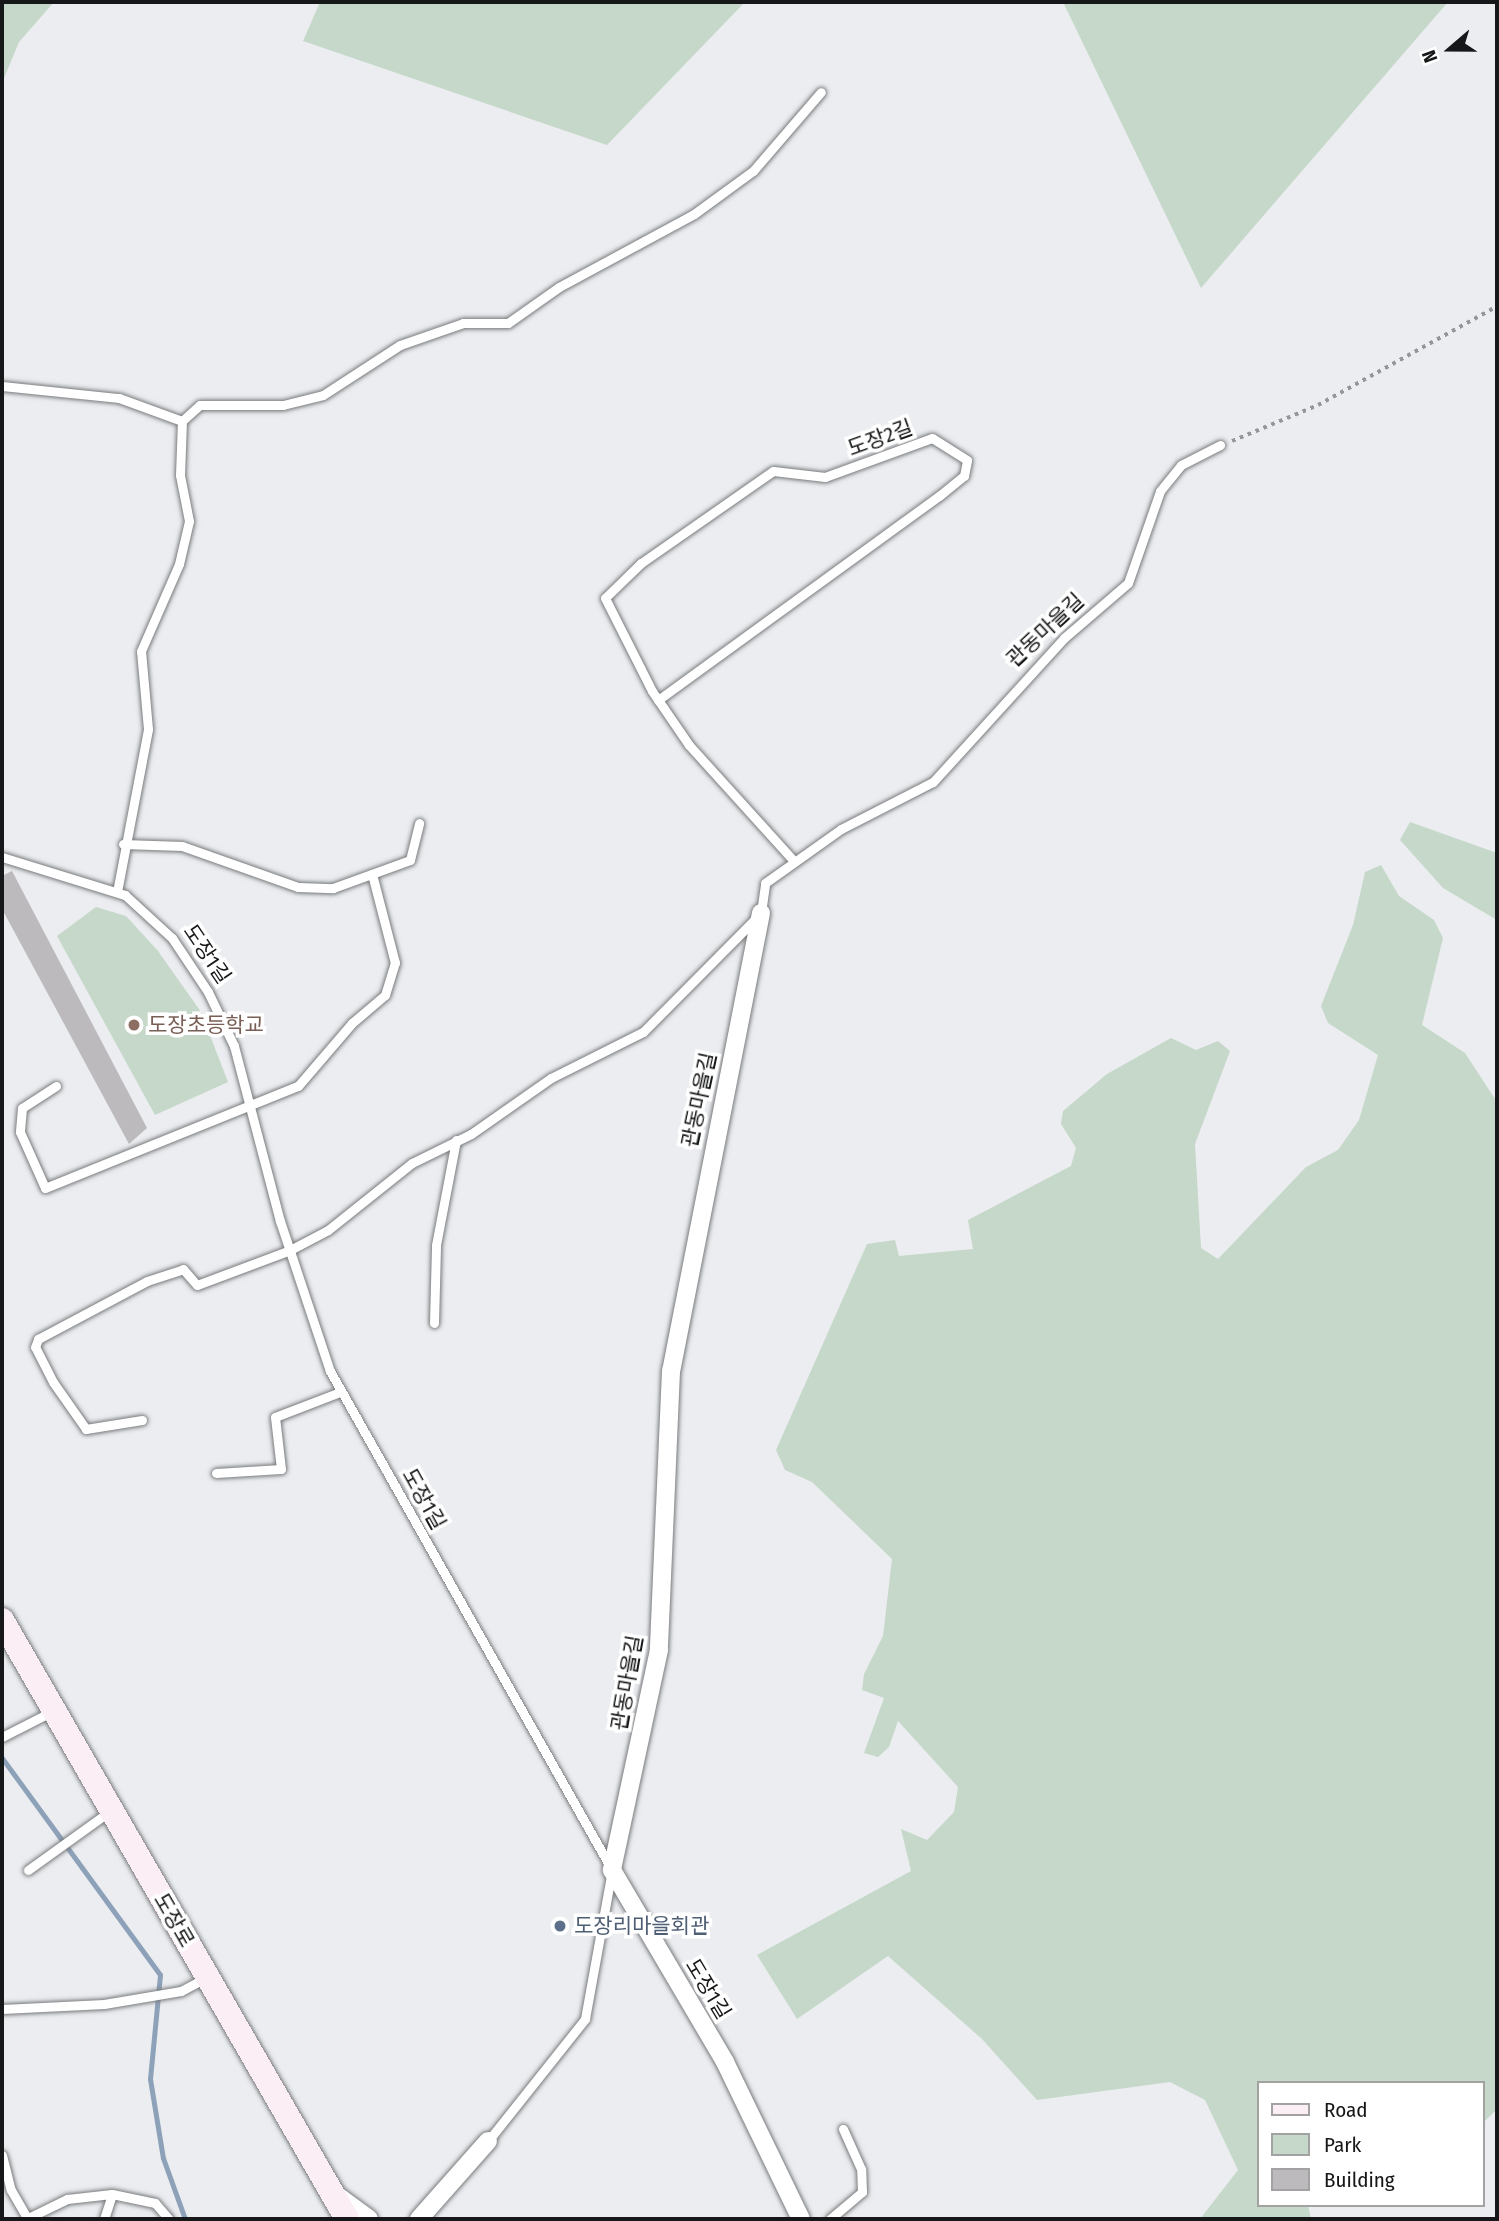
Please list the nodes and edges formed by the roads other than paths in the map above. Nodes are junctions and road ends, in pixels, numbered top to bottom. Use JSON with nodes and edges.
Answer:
{"nodes":[{"id":1,"x":821,"y":92,"type":"dead end"},
{"id":2,"x":2,"y":386,"type":"edge"},
{"id":3,"x":182,"y":421,"type":"junction"},
{"id":4,"x":1220,"y":446,"type":"road end"},
{"id":5,"x":658,"y":700,"type":"junction"},
{"id":6,"x":419,"y":823,"type":"dead end"},
{"id":7,"x":123,"y":844,"type":"junction"},
{"id":8,"x":2,"y":857,"type":"edge"},
{"id":9,"x":793,"y":860,"type":"junction"},
{"id":10,"x":372,"y":874,"type":"junction"},
{"id":11,"x":117,"y":892,"type":"junction"},
{"id":12,"x":761,"y":913,"type":"junction"},
{"id":13,"x":56,"y":1086,"type":"dead end"},
{"id":14,"x":249,"y":1108,"type":"junction"},
{"id":15,"x":456,"y":1140,"type":"junction"},
{"id":16,"x":290,"y":1250,"type":"junction"},
{"id":17,"x":434,"y":1322,"type":"dead end"},
{"id":18,"x":340,"y":1392,"type":"junction"},
{"id":19,"x":142,"y":1420,"type":"dead end"},
{"id":20,"x":216,"y":1473,"type":"dead end"},
{"id":21,"x":2,"y":1620,"type":"edge"},
{"id":22,"x":54,"y":1710,"type":"junction"},
{"id":23,"x":2,"y":1737,"type":"edge"},
{"id":24,"x":111,"y":1810,"type":"junction"},
{"id":25,"x":28,"y":1870,"type":"dead end"},
{"id":26,"x":612,"y":1870,"type":"junction"},
{"id":27,"x":207,"y":1977,"type":"junction"},
{"id":28,"x":2,"y":2009,"type":"edge"},
{"id":29,"x":843,"y":2129,"type":"dead end"},
{"id":30,"x":488,"y":2141,"type":"joint"},
{"id":31,"x":2,"y":2155,"type":"edge"},
{"id":32,"x":112,"y":2194,"type":"junction"},
{"id":33,"x":338,"y":2208,"type":"edge"},
{"id":34,"x":27,"y":2219,"type":"edge"},
{"id":35,"x":104,"y":2219,"type":"edge"},
{"id":36,"x":169,"y":2219,"type":"edge"},
{"id":37,"x":369,"y":2219,"type":"edge"},
{"id":38,"x":419,"y":2219,"type":"edge"},
{"id":39,"x":802,"y":2219,"type":"edge"},
{"id":40,"x":830,"y":2219,"type":"edge"}],
"edges":[{"from":1,"to":3,"type":"lane"},
{"from":2,"to":3,"type":"lane"},
{"from":3,"to":7,"type":"lane"},
{"from":4,"to":9,"type":"lane","name":"관동마을길"},
{"from":5,"to":5,"type":"lane","name":"도장2길"},
{"from":5,"to":9,"type":"lane","name":"도장2길"},
{"from":6,"to":10,"type":"lane"},
{"from":7,"to":10,"type":"lane"},
{"from":7,"to":11,"type":"lane"},
{"from":8,"to":11,"type":"lane","name":"도장1길"},
{"from":9,"to":12,"type":"lane","name":"관동마을길"},
{"from":10,"to":14,"type":"lane"},
{"from":11,"to":14,"type":"lane","name":"도장1길"},
{"from":12,"to":15,"type":"lane"},
{"from":12,"to":26,"type":"street","name":"관동마을길"},
{"from":13,"to":14,"type":"lane"},
{"from":14,"to":16,"type":"lane","name":"도장1길"},
{"from":15,"to":16,"type":"lane"},
{"from":15,"to":17,"type":"lane"},
{"from":16,"to":18,"type":"lane","name":"도장1길"},
{"from":16,"to":19,"type":"lane"},
{"from":18,"to":20,"type":"lane"},
{"from":18,"to":26,"type":"lane","name":"도장1길"},
{"from":21,"to":22,"type":"street","name":"도장로"},
{"from":22,"to":23,"type":"lane"},
{"from":22,"to":24,"type":"street","name":"도장로"},
{"from":24,"to":25,"type":"lane"},
{"from":24,"to":27,"type":"street","name":"도장로"},
{"from":26,"to":30,"type":"lane","name":"관동마을길"},
{"from":26,"to":39,"type":"street","name":"도장1길"},
{"from":27,"to":28,"type":"lane"},
{"from":27,"to":33,"type":"street","name":"도장로"},
{"from":29,"to":40,"type":"lane"},
{"from":30,"to":38,"type":"street","name":"관동마을길"},
{"from":31,"to":34,"type":"lane"},
{"from":32,"to":34,"type":"lane"},
{"from":32,"to":35,"type":"lane"},
{"from":32,"to":36,"type":"lane"},
{"from":33,"to":37,"type":"street"}]}
